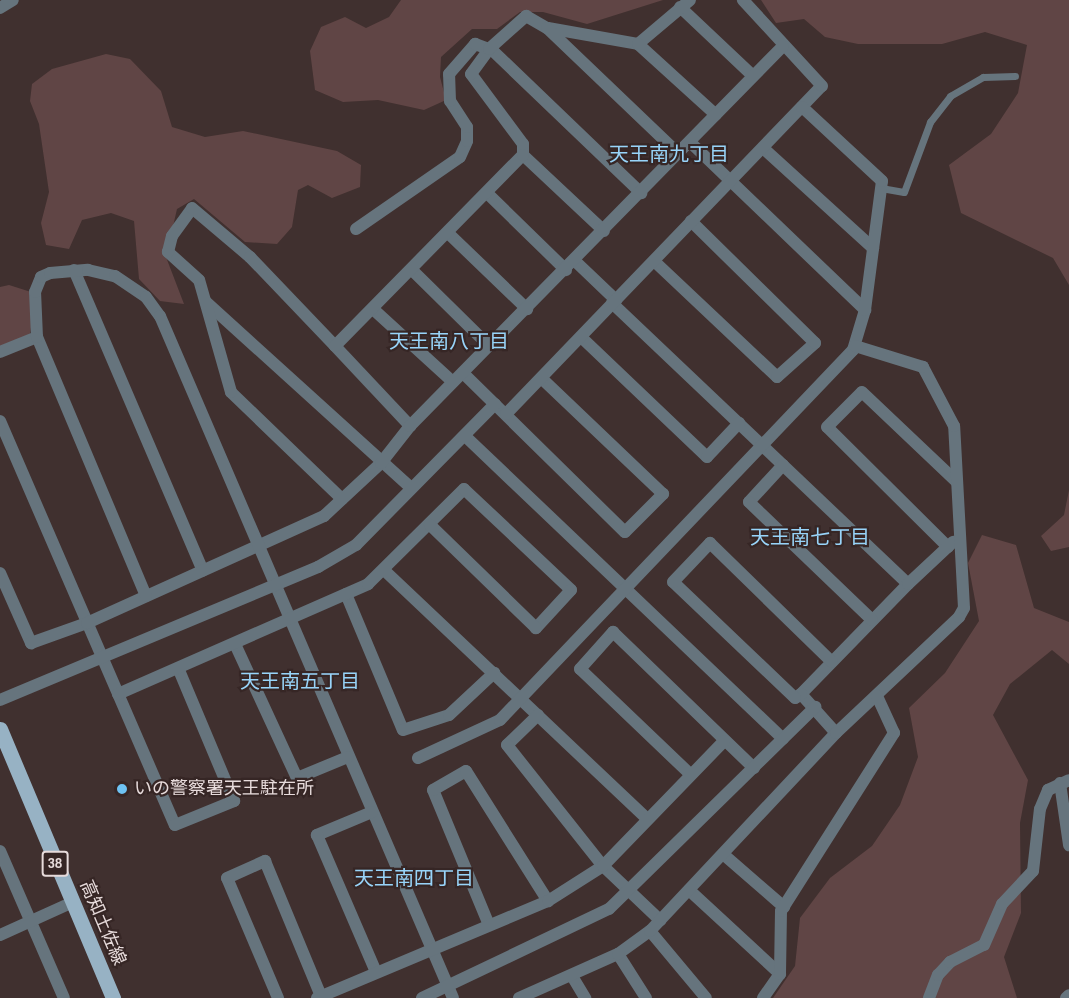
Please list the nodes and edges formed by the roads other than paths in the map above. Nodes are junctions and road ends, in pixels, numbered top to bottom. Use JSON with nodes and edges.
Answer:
{"nodes":[{"id":1,"x":14,"y":0,"type":"edge"},
{"id":2,"x":743,"y":0,"type":"edge"},
{"id":3,"x":685,"y":3,"type":"edge"},
{"id":4,"x":0,"y":8,"type":"edge"},
{"id":5,"x":547,"y":28,"type":"junction"},
{"id":6,"x":638,"y":44,"type":"junction"},
{"id":7,"x":783,"y":46,"type":"junction"},
{"id":8,"x":490,"y":50,"type":"junction"},
{"id":9,"x":753,"y":76,"type":"junction"},
{"id":10,"x":1015,"y":76,"type":"dead end"},
{"id":11,"x":802,"y":107,"type":"junction"},
{"id":12,"x":716,"y":116,"type":"junction"},
{"id":13,"x":690,"y":142,"type":"junction"},
{"id":14,"x":763,"y":148,"type":"junction"},
{"id":15,"x":679,"y":154,"type":"junction"},
{"id":16,"x":523,"y":155,"type":"junction"},
{"id":17,"x":728,"y":181,"type":"junction"},
{"id":18,"x":881,"y":188,"type":"junction"},
{"id":19,"x":641,"y":193,"type":"junction"},
{"id":20,"x":488,"y":194,"type":"junction"},
{"id":21,"x":691,"y":221,"type":"junction"},
{"id":22,"x":356,"y":229,"type":"dead end"},
{"id":23,"x":604,"y":231,"type":"junction"},
{"id":24,"x":448,"y":233,"type":"junction"},
{"id":25,"x":873,"y":248,"type":"junction"},
{"id":26,"x":654,"y":261,"type":"junction"},
{"id":27,"x":571,"y":266,"type":"junction"},
{"id":28,"x":74,"y":270,"type":"junction"},
{"id":29,"x":412,"y":270,"type":"junction"},
{"id":30,"x":205,"y":301,"type":"junction"},
{"id":31,"x":614,"y":302,"type":"junction"},
{"id":32,"x":373,"y":309,"type":"junction"},
{"id":33,"x":527,"y":309,"type":"junction"},
{"id":34,"x":865,"y":310,"type":"junction"},
{"id":35,"x":37,"y":337,"type":"junction"},
{"id":36,"x":581,"y":337,"type":"junction"},
{"id":37,"x":336,"y":346,"type":"junction"},
{"id":38,"x":489,"y":346,"type":"junction"},
{"id":39,"x":855,"y":346,"type":"junction"},
{"id":40,"x":0,"y":352,"type":"edge"},
{"id":41,"x":463,"y":373,"type":"junction"},
{"id":42,"x":541,"y":378,"type":"junction"},
{"id":43,"x":453,"y":382,"type":"junction"},
{"id":44,"x":495,"y":404,"type":"junction"},
{"id":45,"x":506,"y":414,"type":"junction"},
{"id":46,"x":0,"y":421,"type":"edge"},
{"id":47,"x":739,"y":423,"type":"junction"},
{"id":48,"x":410,"y":426,"type":"junction"},
{"id":49,"x":465,"y":436,"type":"junction"},
{"id":50,"x":762,"y":444,"type":"junction"},
{"id":51,"x":381,"y":463,"type":"junction"},
{"id":52,"x":783,"y":465,"type":"junction"},
{"id":53,"x":957,"y":482,"type":"junction"},
{"id":54,"x":411,"y":488,"type":"junction"},
{"id":55,"x":342,"y":499,"type":"junction"},
{"id":56,"x":430,"y":525,"type":"junction"},
{"id":57,"x":960,"y":535,"type":"junction"},
{"id":58,"x":260,"y":546,"type":"junction"},
{"id":59,"x":948,"y":547,"type":"junction"},
{"id":60,"x":203,"y":571,"type":"junction"},
{"id":61,"x":385,"y":571,"type":"junction"},
{"id":62,"x":0,"y":573,"type":"edge"},
{"id":63,"x":275,"y":584,"type":"junction"},
{"id":64,"x":908,"y":584,"type":"junction"},
{"id":65,"x":625,"y":588,"type":"junction"},
{"id":66,"x":346,"y":594,"type":"junction"},
{"id":67,"x":146,"y":596,"type":"junction"},
{"id":68,"x":292,"y":619,"type":"junction"},
{"id":69,"x":872,"y":620,"type":"junction"},
{"id":70,"x":87,"y":623,"type":"junction"},
{"id":71,"x":235,"y":644,"type":"junction"},
{"id":72,"x":101,"y":656,"type":"junction"},
{"id":73,"x":832,"y":662,"type":"junction"},
{"id":74,"x":177,"y":668,"type":"junction"},
{"id":75,"x":494,"y":673,"type":"junction"},
{"id":76,"x":118,"y":694,"type":"junction"},
{"id":77,"x":801,"y":694,"type":"junction"},
{"id":78,"x":877,"y":696,"type":"junction"},
{"id":79,"x":521,"y":699,"type":"junction"},
{"id":80,"x":0,"y":700,"type":"edge"},
{"id":81,"x":815,"y":707,"type":"junction"},
{"id":82,"x":538,"y":715,"type":"junction"},
{"id":83,"x":0,"y":729,"type":"edge"},
{"id":84,"x":836,"y":733,"type":"junction"},
{"id":85,"x":783,"y":739,"type":"junction"},
{"id":86,"x":724,"y":741,"type":"junction"},
{"id":87,"x":348,"y":757,"type":"junction"},
{"id":88,"x":418,"y":758,"type":"dead end"},
{"id":89,"x":754,"y":768,"type":"junction"},
{"id":90,"x":690,"y":774,"type":"junction"},
{"id":91,"x":1065,"y":782,"type":"edge"},
{"id":92,"x":372,"y":812,"type":"junction"},
{"id":93,"x":646,"y":818,"type":"junction"},
{"id":94,"x":1069,"y":845,"type":"edge"},
{"id":95,"x":0,"y":851,"type":"edge"},
{"id":96,"x":723,"y":854,"type":"junction"},
{"id":97,"x":603,"y":866,"type":"junction"},
{"id":98,"x":629,"y":889,"type":"junction"},
{"id":99,"x":689,"y":890,"type":"junction"},
{"id":100,"x":548,"y":900,"type":"junction"},
{"id":101,"x":71,"y":903,"type":"junction"},
{"id":102,"x":784,"y":907,"type":"junction"},
{"id":103,"x":660,"y":920,"type":"junction"},
{"id":104,"x":31,"y":921,"type":"junction"},
{"id":105,"x":489,"y":925,"type":"junction"},
{"id":106,"x":650,"y":931,"type":"junction"},
{"id":107,"x":0,"y":935,"type":"edge"},
{"id":108,"x":431,"y":948,"type":"junction"},
{"id":109,"x":618,"y":954,"type":"junction"},
{"id":110,"x":376,"y":972,"type":"junction"},
{"id":111,"x":780,"y":974,"type":"junction"},
{"id":112,"x":572,"y":976,"type":"junction"},
{"id":113,"x":450,"y":993,"type":"edge"},
{"id":114,"x":319,"y":997,"type":"edge"},
{"id":115,"x":64,"y":998,"type":"edge"},
{"id":116,"x":113,"y":998,"type":"edge"},
{"id":117,"x":278,"y":998,"type":"edge"},
{"id":118,"x":422,"y":998,"type":"edge"},
{"id":119,"x":520,"y":998,"type":"edge"},
{"id":120,"x":585,"y":998,"type":"edge"},
{"id":121,"x":646,"y":998,"type":"edge"},
{"id":122,"x":706,"y":998,"type":"edge"},
{"id":123,"x":763,"y":998,"type":"edge"},
{"id":124,"x":929,"y":998,"type":"edge"}],
"edges":[{"from":1,"to":4,"type":"street"},
{"from":2,"to":7,"type":"street"},
{"from":3,"to":6,"type":"street"},
{"from":3,"to":9,"type":"street"},
{"from":5,"to":6,"type":"street"},
{"from":5,"to":8,"type":"street"},
{"from":5,"to":15,"type":"street"},
{"from":6,"to":12,"type":"street"},
{"from":7,"to":9,"type":"street"},
{"from":7,"to":11,"type":"street"},
{"from":8,"to":16,"type":"street"},
{"from":8,"to":19,"type":"street"},
{"from":8,"to":22,"type":"street"},
{"from":9,"to":12,"type":"street"},
{"from":10,"to":18,"type":"lane"},
{"from":11,"to":14,"type":"street"},
{"from":11,"to":18,"type":"street"},
{"from":12,"to":13,"type":"street"},
{"from":13,"to":15,"type":"street"},
{"from":13,"to":17,"type":"street"},
{"from":14,"to":17,"type":"street"},
{"from":14,"to":25,"type":"street"},
{"from":15,"to":19,"type":"street"},
{"from":16,"to":20,"type":"street"},
{"from":16,"to":23,"type":"street"},
{"from":17,"to":21,"type":"street"},
{"from":17,"to":34,"type":"street"},
{"from":18,"to":25,"type":"street"},
{"from":19,"to":23,"type":"street"},
{"from":20,"to":24,"type":"street"},
{"from":20,"to":27,"type":"street"},
{"from":21,"to":26,"type":"street"},
{"from":21,"to":26,"type":"street"},
{"from":23,"to":27,"type":"street"},
{"from":24,"to":29,"type":"street"},
{"from":24,"to":33,"type":"street"},
{"from":25,"to":34,"type":"street"},
{"from":26,"to":31,"type":"street"},
{"from":27,"to":31,"type":"street"},
{"from":27,"to":33,"type":"street"},
{"from":28,"to":35,"type":"street"},
{"from":28,"to":58,"type":"street"},
{"from":28,"to":60,"type":"street"},
{"from":29,"to":32,"type":"street"},
{"from":29,"to":38,"type":"street"},
{"from":30,"to":37,"type":"street"},
{"from":30,"to":51,"type":"street"},
{"from":30,"to":55,"type":"street"},
{"from":31,"to":36,"type":"street"},
{"from":31,"to":47,"type":"street"},
{"from":32,"to":37,"type":"street"},
{"from":32,"to":43,"type":"street"},
{"from":33,"to":38,"type":"street"},
{"from":34,"to":39,"type":"street"},
{"from":35,"to":40,"type":"street"},
{"from":35,"to":67,"type":"street"},
{"from":36,"to":42,"type":"street"},
{"from":36,"to":47,"type":"street"},
{"from":37,"to":48,"type":"street"},
{"from":38,"to":41,"type":"street"},
{"from":39,"to":50,"type":"street"},
{"from":39,"to":53,"type":"street"},
{"from":41,"to":43,"type":"street"},
{"from":41,"to":44,"type":"street"},
{"from":42,"to":45,"type":"street"},
{"from":42,"to":45,"type":"street"},
{"from":43,"to":48,"type":"street"},
{"from":44,"to":45,"type":"street"},
{"from":44,"to":49,"type":"street"},
{"from":46,"to":70,"type":"street"},
{"from":47,"to":50,"type":"street"},
{"from":48,"to":51,"type":"street"},
{"from":49,"to":54,"type":"street"},
{"from":49,"to":65,"type":"street"},
{"from":50,"to":52,"type":"street"},
{"from":50,"to":65,"type":"street"},
{"from":51,"to":54,"type":"street"},
{"from":51,"to":55,"type":"street"},
{"from":52,"to":64,"type":"street"},
{"from":52,"to":69,"type":"street"},
{"from":53,"to":57,"type":"street"},
{"from":53,"to":59,"type":"street"},
{"from":54,"to":63,"type":"street"},
{"from":55,"to":58,"type":"street"},
{"from":56,"to":56,"type":"street"},
{"from":56,"to":61,"type":"street"},
{"from":57,"to":59,"type":"street"},
{"from":57,"to":78,"type":"street"},
{"from":58,"to":60,"type":"street"},
{"from":58,"to":63,"type":"street"},
{"from":59,"to":64,"type":"street"},
{"from":60,"to":67,"type":"street"},
{"from":61,"to":66,"type":"street"},
{"from":61,"to":75,"type":"street"},
{"from":62,"to":70,"type":"street"},
{"from":63,"to":68,"type":"street"},
{"from":63,"to":72,"type":"street"},
{"from":64,"to":69,"type":"street"},
{"from":65,"to":79,"type":"street"},
{"from":65,"to":85,"type":"street"},
{"from":66,"to":68,"type":"street"},
{"from":66,"to":75,"type":"street"},
{"from":67,"to":70,"type":"street"},
{"from":68,"to":71,"type":"street"},
{"from":68,"to":87,"type":"street"},
{"from":69,"to":73,"type":"street"},
{"from":70,"to":72,"type":"street"},
{"from":71,"to":74,"type":"street"},
{"from":71,"to":87,"type":"street"},
{"from":72,"to":76,"type":"street"},
{"from":72,"to":80,"type":"street"},
{"from":73,"to":77,"type":"street"},
{"from":73,"to":77,"type":"street"},
{"from":74,"to":76,"type":"street"},
{"from":74,"to":76,"type":"street"},
{"from":75,"to":79,"type":"street"},
{"from":77,"to":81,"type":"street"},
{"from":78,"to":84,"type":"street"},
{"from":78,"to":102,"type":"street"},
{"from":79,"to":82,"type":"street"},
{"from":79,"to":88,"type":"street"},
{"from":81,"to":84,"type":"street"},
{"from":81,"to":85,"type":"street"},
{"from":82,"to":93,"type":"street"},
{"from":82,"to":97,"type":"street"},
{"from":83,"to":101,"type":"main road","name":"高知土佐線","number":"38"},
{"from":84,"to":96,"type":"street"},
{"from":85,"to":89,"type":"street"},
{"from":86,"to":89,"type":"street"},
{"from":86,"to":90,"type":"street"},
{"from":86,"to":90,"type":"street"},
{"from":87,"to":92,"type":"street"},
{"from":89,"to":98,"type":"street"},
{"from":90,"to":93,"type":"street"},
{"from":91,"to":94,"type":"street"},
{"from":91,"to":124,"type":"street"},
{"from":92,"to":108,"type":"street"},
{"from":92,"to":110,"type":"street"},
{"from":93,"to":97,"type":"street"},
{"from":95,"to":104,"type":"street"},
{"from":96,"to":99,"type":"street"},
{"from":96,"to":102,"type":"street"},
{"from":97,"to":98,"type":"street"},
{"from":97,"to":100,"type":"street"},
{"from":98,"to":103,"type":"street"},
{"from":98,"to":113,"type":"street"},
{"from":99,"to":103,"type":"street"},
{"from":99,"to":111,"type":"street"},
{"from":100,"to":105,"type":"street"},
{"from":100,"to":105,"type":"street"},
{"from":101,"to":104,"type":"street"},
{"from":101,"to":116,"type":"main road","name":"高知土佐線","number":"38"},
{"from":102,"to":111,"type":"street"},
{"from":103,"to":106,"type":"street"},
{"from":104,"to":107,"type":"street"},
{"from":104,"to":115,"type":"street"},
{"from":105,"to":108,"type":"street"},
{"from":106,"to":109,"type":"street"},
{"from":106,"to":122,"type":"street"},
{"from":108,"to":110,"type":"street"},
{"from":108,"to":113,"type":"street"},
{"from":109,"to":112,"type":"street"},
{"from":109,"to":121,"type":"street"},
{"from":110,"to":114,"type":"street"},
{"from":111,"to":123,"type":"street"},
{"from":112,"to":119,"type":"street"},
{"from":112,"to":120,"type":"street"},
{"from":113,"to":118,"type":"street"},
{"from":114,"to":117,"type":"street"}]}
